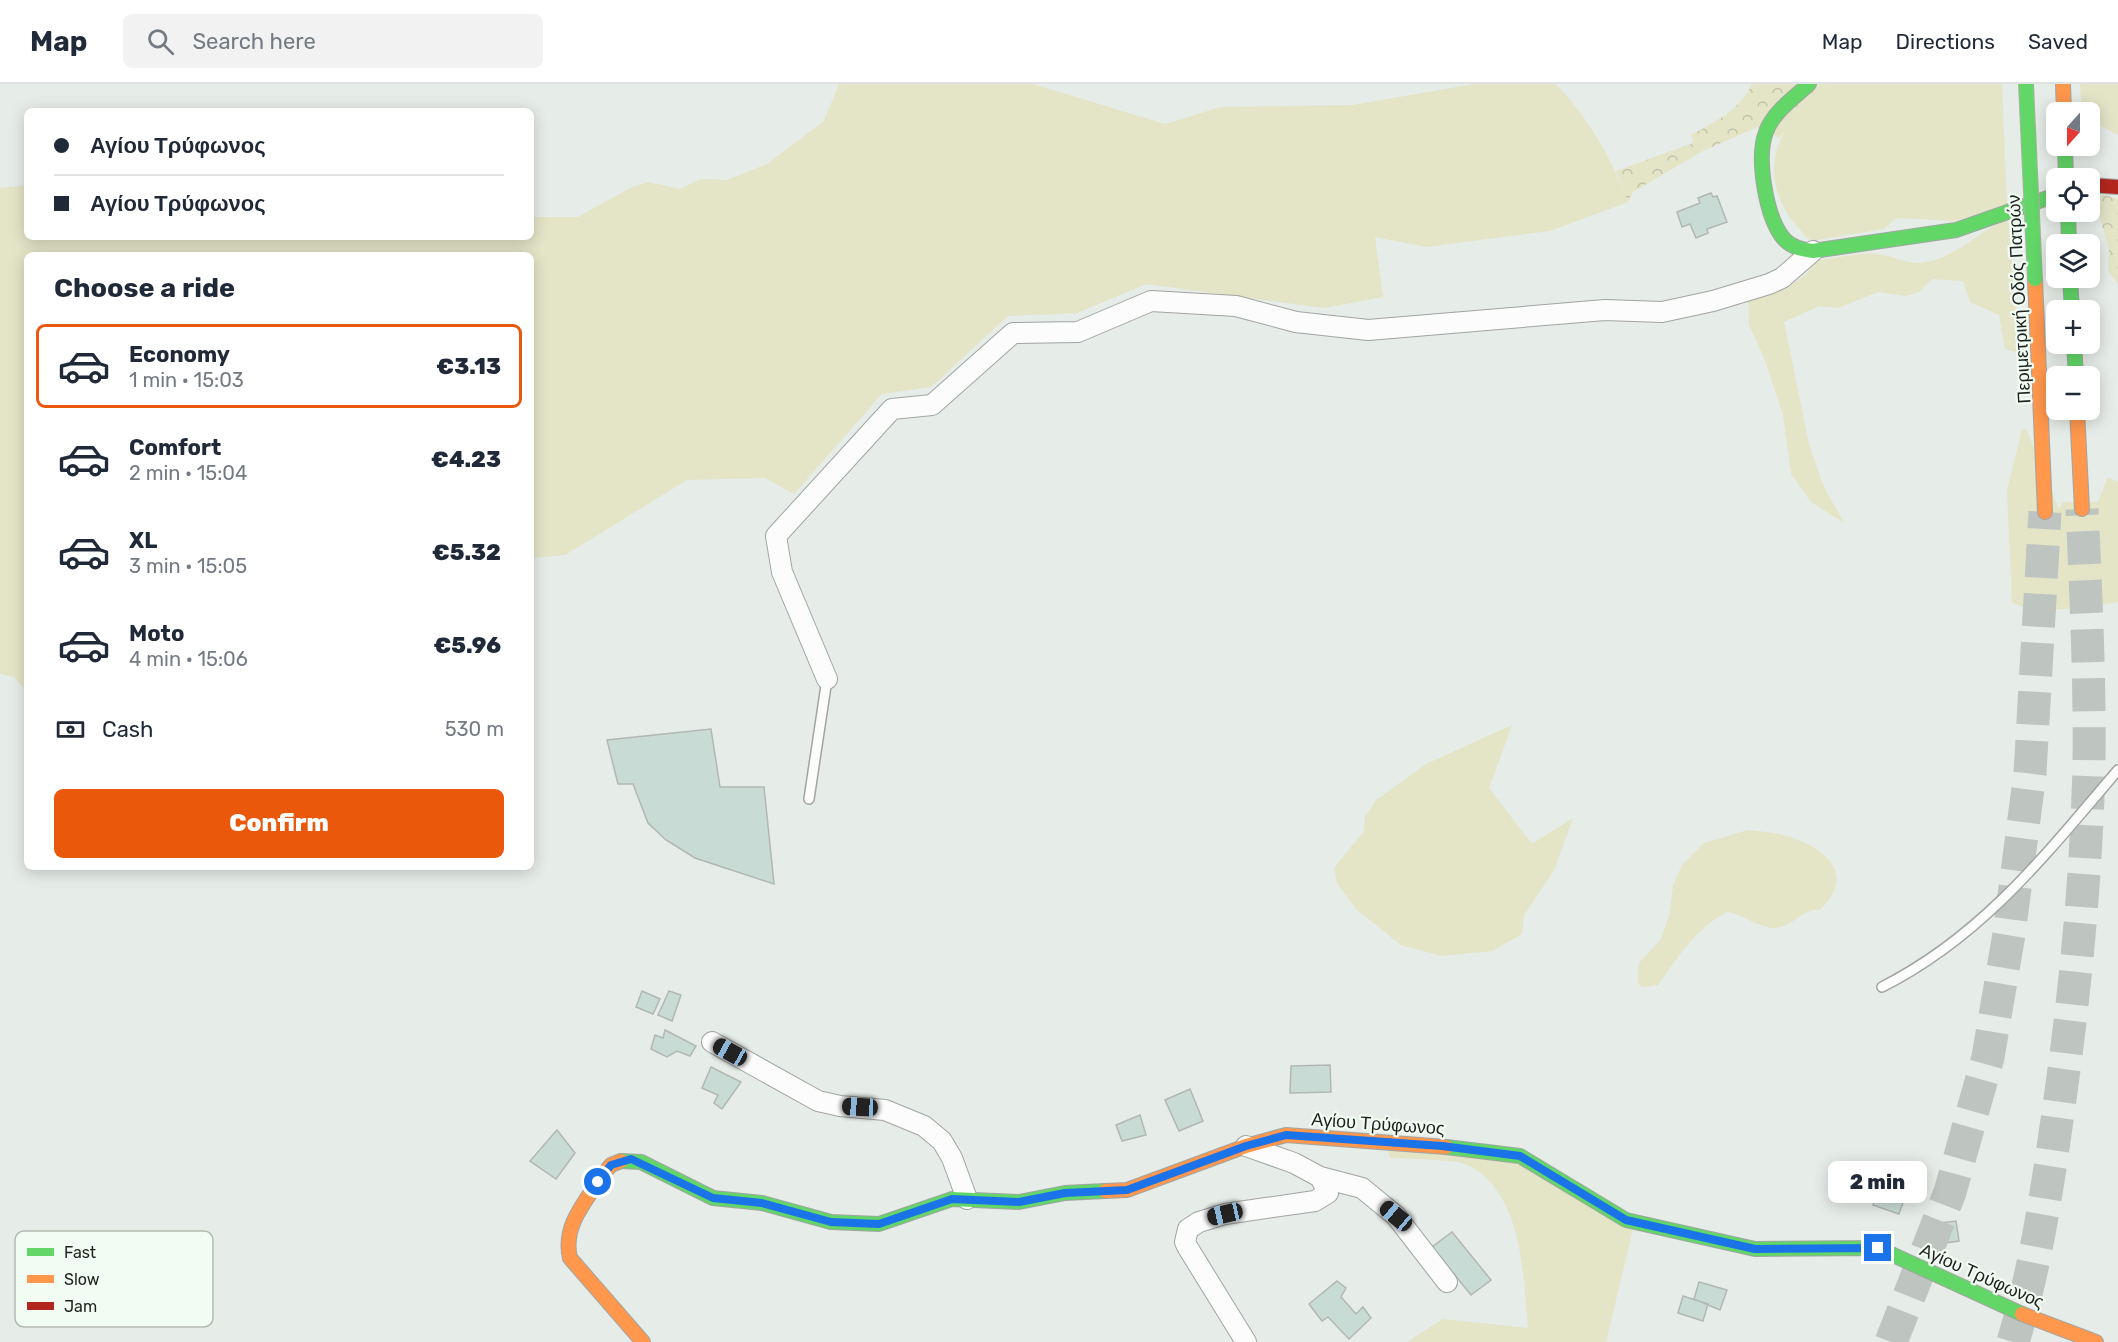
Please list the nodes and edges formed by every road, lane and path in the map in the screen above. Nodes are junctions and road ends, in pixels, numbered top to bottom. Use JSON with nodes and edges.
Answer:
{"nodes":[{"id":1,"x":1809,"y":84,"type":"edge"},
{"id":2,"x":2026,"y":84,"type":"edge"},
{"id":3,"x":2063,"y":84,"type":"edge"},
{"id":4,"x":2064,"y":102,"type":"edge"},
{"id":5,"x":2100,"y":185,"type":"edge"},
{"id":6,"x":2118,"y":187,"type":"edge"},
{"id":7,"x":2046,"y":198,"type":"edge"},
{"id":8,"x":1813,"y":251,"type":"junction"},
{"id":9,"x":2078,"y":420,"type":"edge"},
{"id":10,"x":2082,"y":509,"type":"tunnel mouth"},
{"id":11,"x":2045,"y":512,"type":"tunnel mouth"},
{"id":12,"x":827,"y":679,"type":"joint"},
{"id":13,"x":2118,"y":770,"type":"edge"},
{"id":14,"x":809,"y":799,"type":"dead end"},
{"id":15,"x":1882,"y":987,"type":"dead end"},
{"id":16,"x":712,"y":1042,"type":"dead end"},
{"id":17,"x":1246,"y":1146,"type":"junction"},
{"id":18,"x":1320,"y":1177,"type":"junction"},
{"id":19,"x":967,"y":1199,"type":"junction"},
{"id":20,"x":1447,"y":1282,"type":"dead end"},
{"id":21,"x":643,"y":1342,"type":"edge"},
{"id":22,"x":1246,"y":1342,"type":"edge"},
{"id":23,"x":2096,"y":1342,"type":"edge"}],
"edges":[{"from":1,"to":8,"type":"main road"},
{"from":2,"to":11,"type":"main road","name":"Περιμετρική Οδός Πατρών","bridge":true},
{"from":3,"to":4,"type":"main road"},
{"from":5,"to":6,"type":"main road"},
{"from":7,"to":8,"type":"main road"},
{"from":8,"to":12,"type":"street"},
{"from":9,"to":10,"type":"main road"},
{"from":12,"to":14,"type":"lane"},
{"from":13,"to":15,"type":"lane"},
{"from":16,"to":19,"type":"street"},
{"from":17,"to":18,"type":"street"},
{"from":17,"to":19,"type":"main road","name":"Αγίου Τρύφωνος"},
{"from":17,"to":23,"type":"main road","name":"Αγίου Τρύφωνος"},
{"from":18,"to":20,"type":"street"},
{"from":18,"to":22,"type":"street"},
{"from":19,"to":21,"type":"main road","name":"Αγίου Τρύφωνος"}]}
